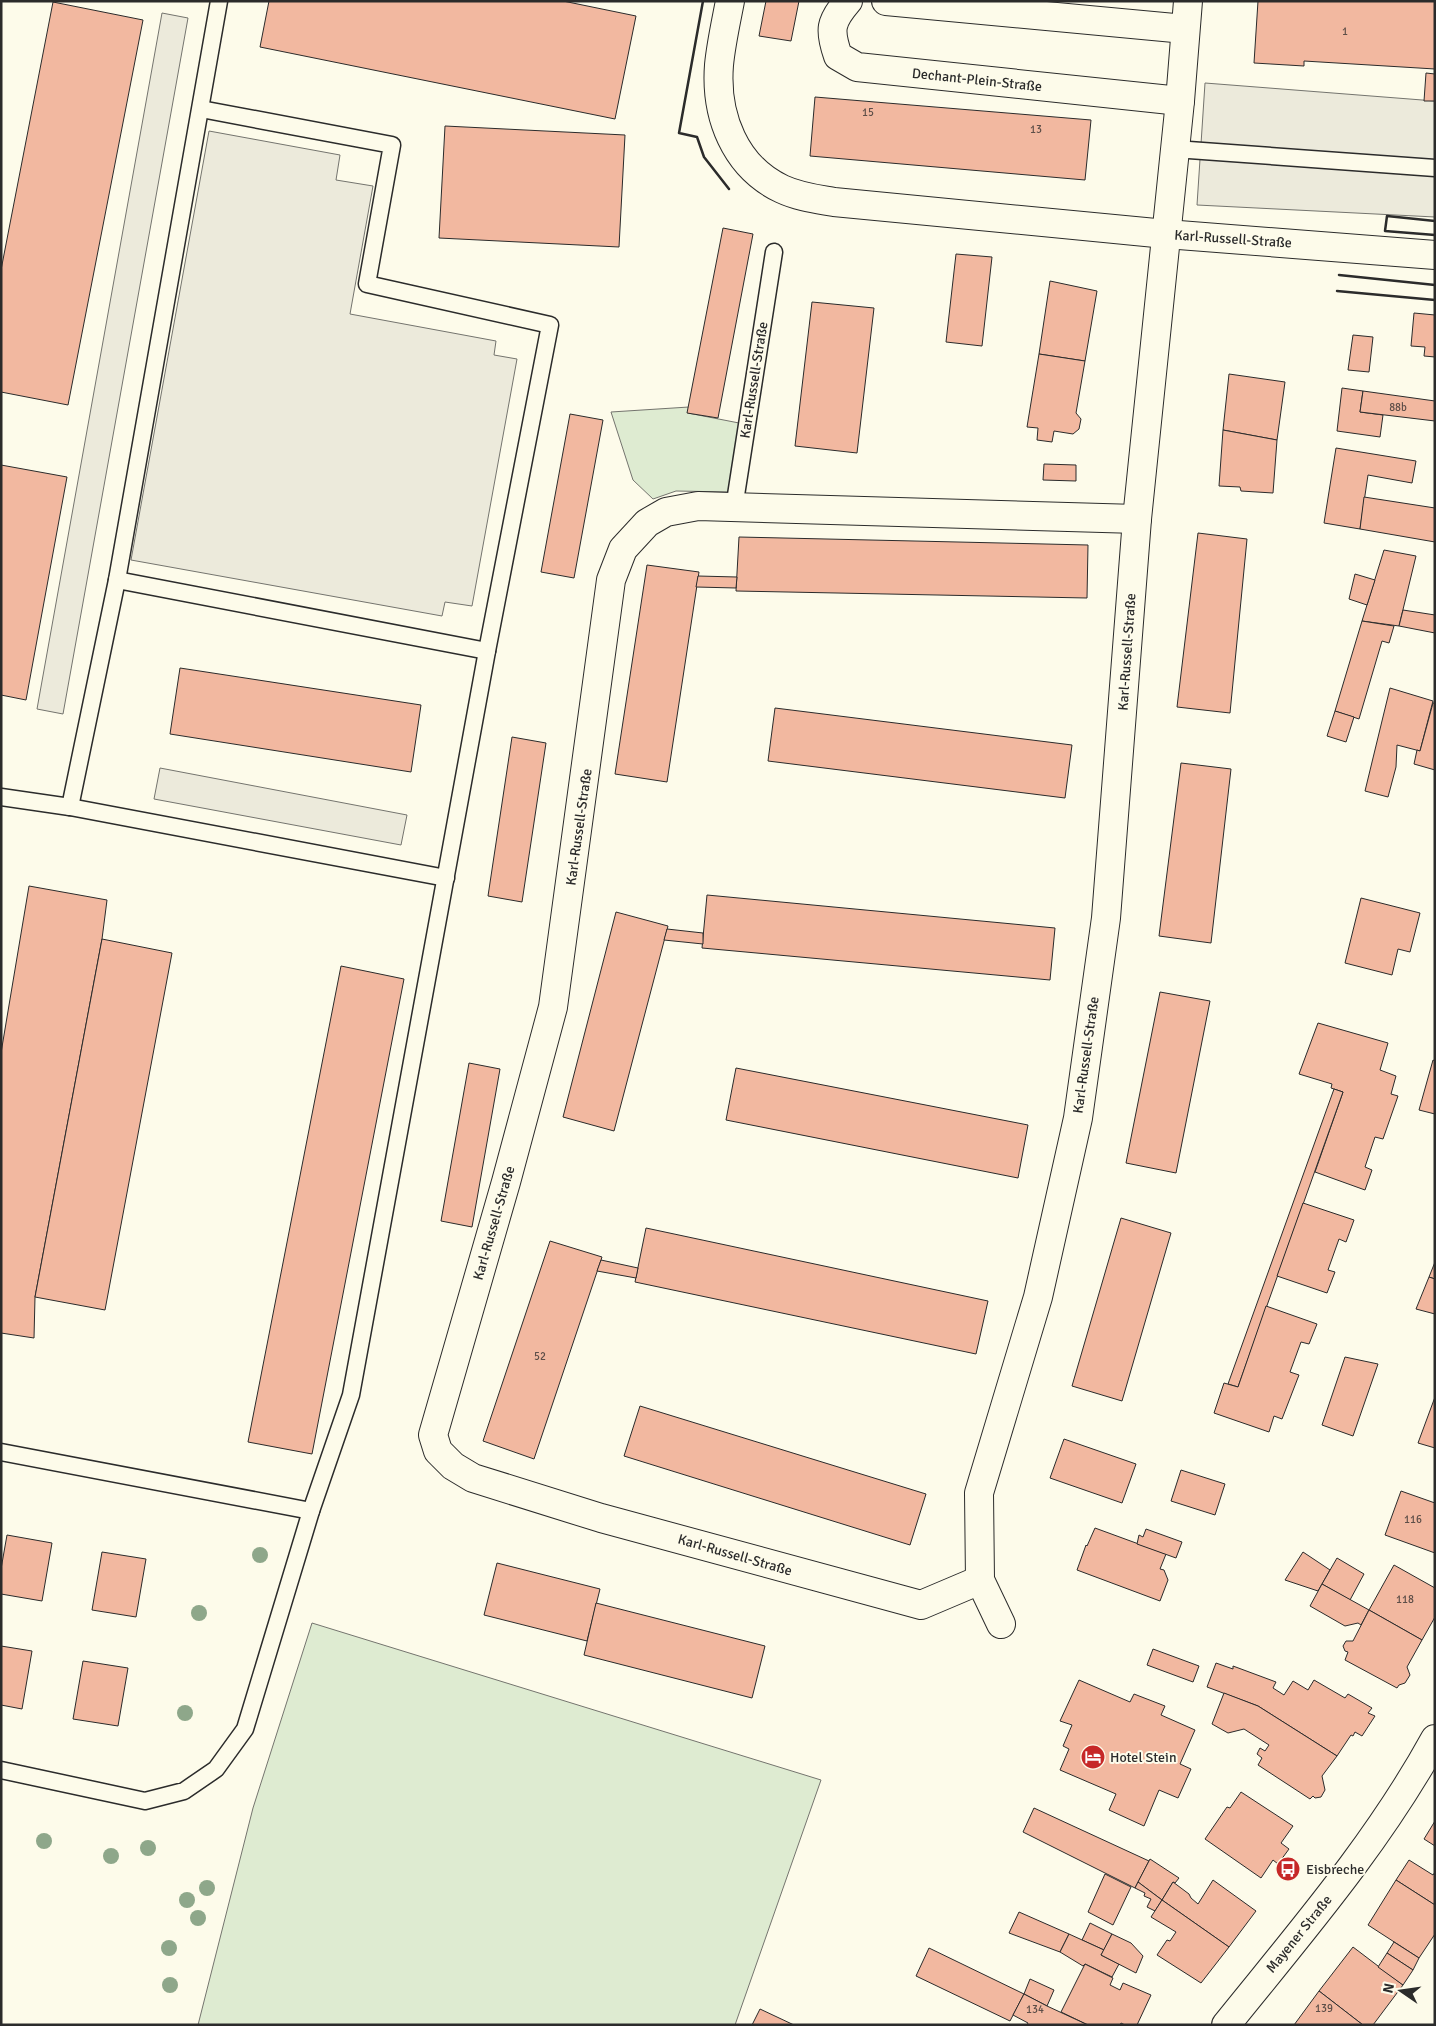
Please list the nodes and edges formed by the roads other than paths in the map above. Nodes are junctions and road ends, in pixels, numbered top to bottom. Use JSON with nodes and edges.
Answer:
{"nodes":[{"id":1,"x":220,"y":1,"type":"edge"},
{"id":2,"x":730,"y":1,"type":"edge"},
{"id":3,"x":848,"y":1,"type":"edge"},
{"id":4,"x":886,"y":1,"type":"edge"},
{"id":5,"x":1188,"y":1,"type":"edge"},
{"id":6,"x":1186,"y":29,"type":"junction"},
{"id":7,"x":1180,"y":101,"type":"junction"},
{"id":8,"x":201,"y":109,"type":"junction"},
{"id":9,"x":1175,"y":149,"type":"junction"},
{"id":10,"x":1435,"y":168,"type":"edge"},
{"id":11,"x":1166,"y":234,"type":"junction"},
{"id":12,"x":774,"y":252,"type":"dead end"},
{"id":13,"x":1435,"y":255,"type":"edge"},
{"id":14,"x":734,"y":508,"type":"junction"},
{"id":15,"x":1137,"y":519,"type":"junction"},
{"id":16,"x":117,"y":580,"type":"junction"},
{"id":17,"x":487,"y":651,"type":"junction"},
{"id":18,"x":1,"y":797,"type":"edge"},
{"id":19,"x":70,"y":807,"type":"junction"},
{"id":20,"x":446,"y":878,"type":"junction"},
{"id":21,"x":1,"y":1452,"type":"edge"},
{"id":22,"x":311,"y":1511,"type":"junction"},
{"id":23,"x":980,"y":1580,"type":"junction"},
{"id":24,"x":1001,"y":1624,"type":"dead end"},
{"id":25,"x":1435,"y":1739,"type":"edge"},
{"id":26,"x":1,"y":1770,"type":"edge"},
{"id":27,"x":1226,"y":2025,"type":"edge"}],
"edges":[{"from":1,"to":8,"type":"lane"},
{"from":2,"to":11,"type":"main road"},
{"from":3,"to":7,"type":"main road","name":"Dechant-Plein-Straße"},
{"from":4,"to":6,"type":"main road"},
{"from":5,"to":6,"type":"main road"},
{"from":6,"to":7,"type":"main road"},
{"from":7,"to":9,"type":"main road"},
{"from":8,"to":16,"type":"lane"},
{"from":8,"to":17,"type":"lane"},
{"from":9,"to":10,"type":"lane"},
{"from":9,"to":11,"type":"main road"},
{"from":11,"to":13,"type":"main road","name":"Karl-Russell-Straße"},
{"from":11,"to":15,"type":"main road","name":"Karl-Russell-Straße"},
{"from":12,"to":14,"type":"lane","name":"Karl-Russell-Straße"},
{"from":14,"to":15,"type":"main road","name":"Karl-Russell-Straße"},
{"from":14,"to":23,"type":"main road","name":"Karl-Russell-Straße"},
{"from":15,"to":23,"type":"main road","name":"Karl-Russell-Straße"},
{"from":16,"to":17,"type":"lane"},
{"from":16,"to":19,"type":"lane"},
{"from":17,"to":20,"type":"lane"},
{"from":18,"to":19,"type":"lane"},
{"from":19,"to":20,"type":"lane"},
{"from":20,"to":22,"type":"lane"},
{"from":21,"to":22,"type":"lane"},
{"from":22,"to":26,"type":"lane"},
{"from":23,"to":24,"type":"main road","name":"Karl-Russell-Straße"},
{"from":25,"to":27,"type":"main road","name":"Mayener Straße"}]}
